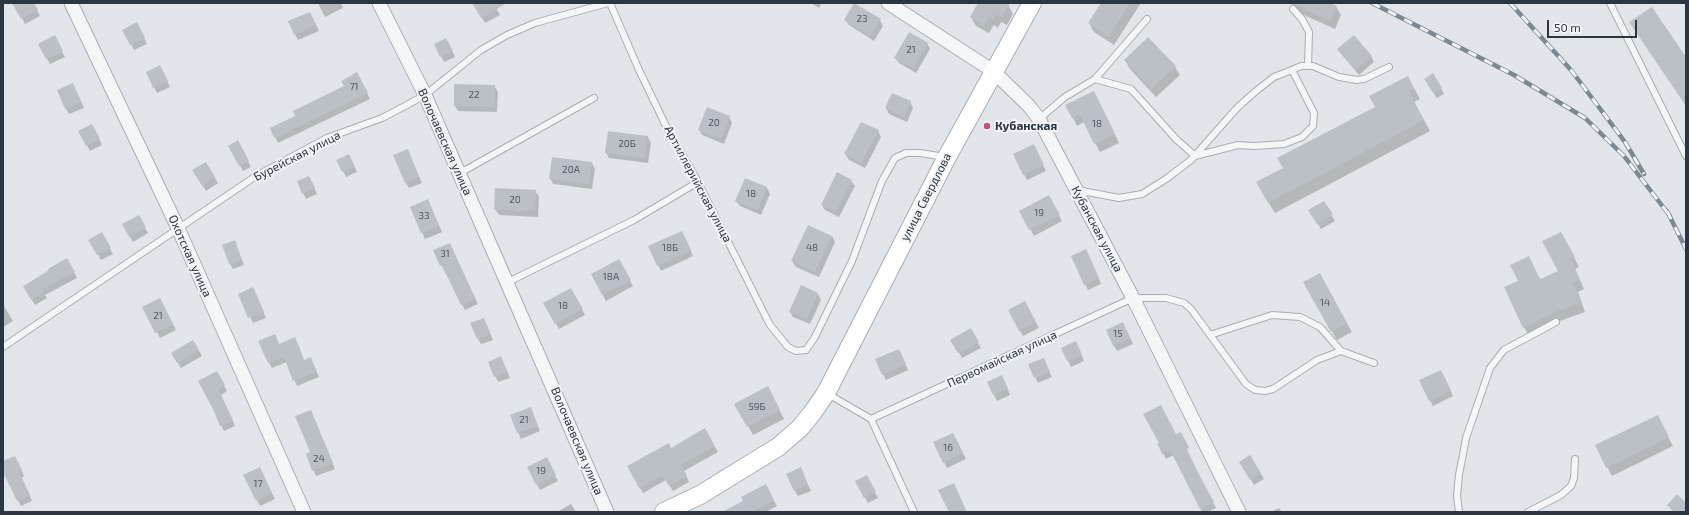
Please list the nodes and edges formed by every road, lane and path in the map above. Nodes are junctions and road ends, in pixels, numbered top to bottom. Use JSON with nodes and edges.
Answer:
{"nodes":[{"id":1,"x":71,"y":3,"type":"edge"},
{"id":2,"x":380,"y":3,"type":"edge"},
{"id":3,"x":609,"y":3,"type":"edge"},
{"id":4,"x":888,"y":3,"type":"edge"},
{"id":5,"x":1032,"y":3,"type":"edge"},
{"id":6,"x":1610,"y":3,"type":"edge"},
{"id":7,"x":1293,"y":9,"type":"dead end"},
{"id":8,"x":1147,"y":19,"type":"dead end"},
{"id":9,"x":1308,"y":66,"type":"junction"},
{"id":10,"x":1389,"y":67,"type":"dead end"},
{"id":11,"x":1292,"y":70,"type":"junction"},
{"id":12,"x":993,"y":71,"type":"junction"},
{"id":13,"x":1095,"y":79,"type":"junction"},
{"id":14,"x":425,"y":94,"type":"junction"},
{"id":15,"x":594,"y":98,"type":"dead end"},
{"id":16,"x":1039,"y":119,"type":"junction"},
{"id":17,"x":1195,"y":156,"type":"junction"},
{"id":18,"x":1686,"y":156,"type":"edge"},
{"id":19,"x":947,"y":157,"type":"junction"},
{"id":20,"x":460,"y":173,"type":"junction"},
{"id":21,"x":698,"y":182,"type":"junction"},
{"id":22,"x":1076,"y":190,"type":"junction"},
{"id":23,"x":178,"y":228,"type":"junction"},
{"id":24,"x":508,"y":282,"type":"junction"},
{"id":25,"x":1133,"y":298,"type":"junction"},
{"id":26,"x":1556,"y":322,"type":"dead end"},
{"id":27,"x":1210,"y":335,"type":"junction"},
{"id":28,"x":3,"y":347,"type":"edge"},
{"id":29,"x":1341,"y":351,"type":"junction"},
{"id":30,"x":1374,"y":363,"type":"dead end"},
{"id":31,"x":826,"y":392,"type":"junction"},
{"id":32,"x":871,"y":419,"type":"junction"},
{"id":33,"x":1575,"y":459,"type":"dead end"},
{"id":34,"x":304,"y":512,"type":"edge"},
{"id":35,"x":607,"y":512,"type":"edge"},
{"id":36,"x":664,"y":512,"type":"edge"},
{"id":37,"x":914,"y":512,"type":"edge"},
{"id":38,"x":1239,"y":512,"type":"edge"},
{"id":39,"x":1459,"y":512,"type":"edge"},
{"id":40,"x":1528,"y":512,"type":"edge"}],
"edges":[{"from":1,"to":23,"type":"street","name":"Охотская улица"},
{"from":2,"to":14,"type":"street","name":"Волочаевская улица"},
{"from":3,"to":14,"type":"lane","name":"Бурейская улица"},
{"from":3,"to":21,"type":"lane","name":"Артиллерийская улица"},
{"from":4,"to":12,"type":"street","name":"Кубанская улица"},
{"from":5,"to":12,"type":"main road","name":"улица Свердлова"},
{"from":6,"to":18,"type":"lane"},
{"from":7,"to":9,"type":"lane"},
{"from":8,"to":13,"type":"lane"},
{"from":9,"to":10,"type":"lane"},
{"from":9,"to":11,"type":"lane"},
{"from":11,"to":17,"type":"lane"},
{"from":11,"to":17,"type":"lane"},
{"from":12,"to":16,"type":"street","name":"Кубанская улица"},
{"from":12,"to":19,"type":"main road","name":"улица Свердлова"},
{"from":13,"to":16,"type":"lane"},
{"from":13,"to":17,"type":"lane"},
{"from":14,"to":20,"type":"street","name":"Волочаевская улица"},
{"from":14,"to":23,"type":"lane","name":"Бурейская улица"},
{"from":15,"to":20,"type":"lane"},
{"from":16,"to":22,"type":"street","name":"Кубанская улица"},
{"from":17,"to":22,"type":"lane"},
{"from":19,"to":21,"type":"lane","name":"Артиллерийская улица"},
{"from":19,"to":31,"type":"main road","name":"улица Свердлова"},
{"from":20,"to":24,"type":"street","name":"Волочаевская улица"},
{"from":21,"to":24,"type":"lane"},
{"from":22,"to":25,"type":"street","name":"Кубанская улица"},
{"from":23,"to":28,"type":"lane","name":"Бурейская улица"},
{"from":23,"to":34,"type":"street","name":"Охотская улица"},
{"from":24,"to":35,"type":"street","name":"Волочаевская улица"},
{"from":25,"to":27,"type":"lane"},
{"from":25,"to":32,"type":"lane","name":"Первомайская улица"},
{"from":25,"to":38,"type":"street","name":"Кубанская улица"},
{"from":26,"to":39,"type":"lane"},
{"from":27,"to":29,"type":"lane"},
{"from":27,"to":29,"type":"lane"},
{"from":29,"to":30,"type":"lane"},
{"from":31,"to":32,"type":"lane"},
{"from":31,"to":36,"type":"main road"},
{"from":32,"to":37,"type":"lane"},
{"from":33,"to":40,"type":"lane"}]}
